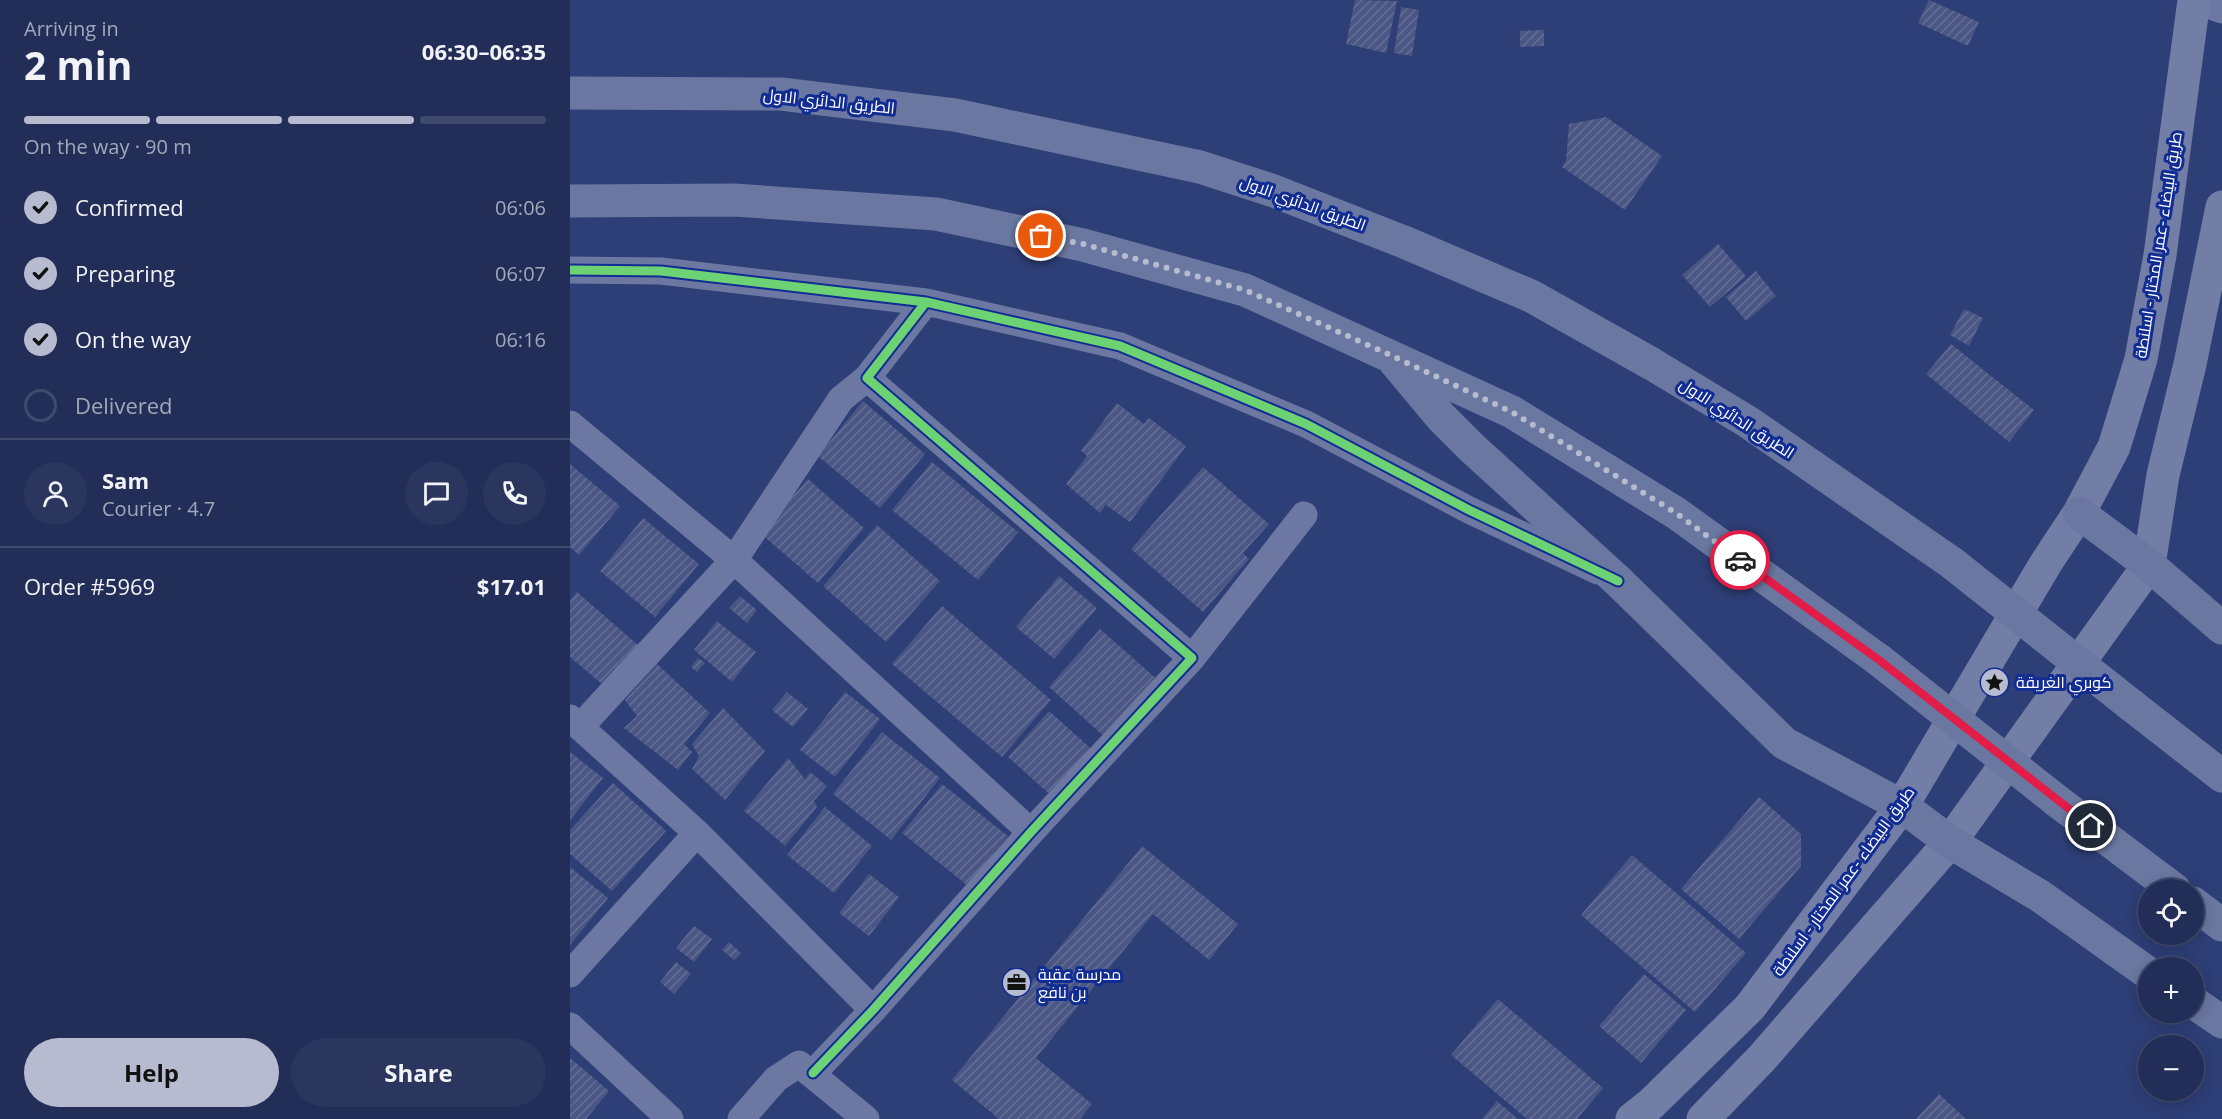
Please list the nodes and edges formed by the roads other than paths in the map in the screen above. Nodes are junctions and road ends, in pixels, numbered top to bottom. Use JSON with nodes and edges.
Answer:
{"nodes":[{"id":1,"x":2194,"y":0,"type":"edge"},
{"id":2,"x":2222,"y":10,"type":"edge"},
{"id":3,"x":570,"y":93,"type":"edge"},
{"id":4,"x":570,"y":201,"type":"edge"},
{"id":5,"x":2222,"y":207,"type":"edge"},
{"id":6,"x":570,"y":270,"type":"edge"},
{"id":7,"x":926,"y":302,"type":"junction"},
{"id":8,"x":1388,"y":354,"type":"junction"},
{"id":9,"x":867,"y":378,"type":"junction"},
{"id":10,"x":570,"y":424,"type":"edge"},
{"id":11,"x":2079,"y":513,"type":"junction"},
{"id":12,"x":1304,"y":516,"type":"dead end"},
{"id":13,"x":734,"y":560,"type":"junction"},
{"id":14,"x":2150,"y":565,"type":"junction"},
{"id":15,"x":1618,"y":580,"type":"junction"},
{"id":16,"x":2222,"y":628,"type":"edge"},
{"id":17,"x":1191,"y":658,"type":"junction"},
{"id":18,"x":575,"y":722,"type":"edge"},
{"id":19,"x":2222,"y":776,"type":"edge"},
{"id":20,"x":1902,"y":806,"type":"junction"},
{"id":21,"x":1031,"y":832,"type":"junction"},
{"id":22,"x":697,"y":833,"type":"junction"},
{"id":23,"x":1950,"y":842,"type":"junction"},
{"id":24,"x":2160,"y":879,"type":"edge"},
{"id":25,"x":2204,"y":911,"type":"edge"},
{"id":26,"x":2222,"y":925,"type":"edge"},
{"id":27,"x":2138,"y":966,"type":"edge"},
{"id":28,"x":570,"y":974,"type":"edge"},
{"id":29,"x":873,"y":1010,"type":"junction"},
{"id":30,"x":2204,"y":1010,"type":"edge"},
{"id":31,"x":2222,"y":1022,"type":"edge"},
{"id":32,"x":570,"y":1026,"type":"edge"},
{"id":33,"x":813,"y":1073,"type":"junction"},
{"id":34,"x":670,"y":1119,"type":"edge"},
{"id":35,"x":741,"y":1119,"type":"edge"},
{"id":36,"x":866,"y":1119,"type":"edge"},
{"id":37,"x":1632,"y":1119,"type":"edge"},
{"id":38,"x":1702,"y":1119,"type":"edge"}],
"edges":[{"from":1,"to":2,"type":"street"},
{"from":1,"to":11,"type":"main road","name":"طريق البيضاء -عمر المختار - اسلنطة"},
{"from":3,"to":19,"type":"main road","name":"الطريق الدائري الاول","bridge":true},
{"from":4,"to":8,"type":"main road"},
{"from":5,"to":14,"type":"main road"},
{"from":6,"to":7,"type":"street"},
{"from":7,"to":9,"type":"street"},
{"from":7,"to":15,"type":"street"},
{"from":8,"to":15,"type":"main road"},
{"from":8,"to":24,"type":"main road","bridge":true},
{"from":9,"to":13,"type":"street"},
{"from":9,"to":17,"type":"street"},
{"from":10,"to":13,"type":"street"},
{"from":11,"to":14,"type":"main road"},
{"from":11,"to":20,"type":"main road","name":"طريق البيضاء -عمر المختار - اسلنطة"},
{"from":12,"to":17,"type":"street"},
{"from":13,"to":18,"type":"street"},
{"from":13,"to":21,"type":"street"},
{"from":14,"to":16,"type":"main road"},
{"from":14,"to":23,"type":"main road"},
{"from":15,"to":20,"type":"main road"},
{"from":17,"to":21,"type":"street"},
{"from":18,"to":22,"type":"street"},
{"from":20,"to":23,"type":"main road"},
{"from":20,"to":37,"type":"main road","name":"طريق البيضاء -عمر المختار - اسلنطة"},
{"from":21,"to":29,"type":"street"},
{"from":22,"to":28,"type":"street"},
{"from":22,"to":29,"type":"street"},
{"from":23,"to":27,"type":"main road"},
{"from":23,"to":38,"type":"main road"},
{"from":25,"to":26,"type":"main road"},
{"from":29,"to":33,"type":"street"},
{"from":30,"to":31,"type":"main road"},
{"from":32,"to":34,"type":"street"},
{"from":33,"to":35,"type":"street"},
{"from":33,"to":36,"type":"street"}]}
